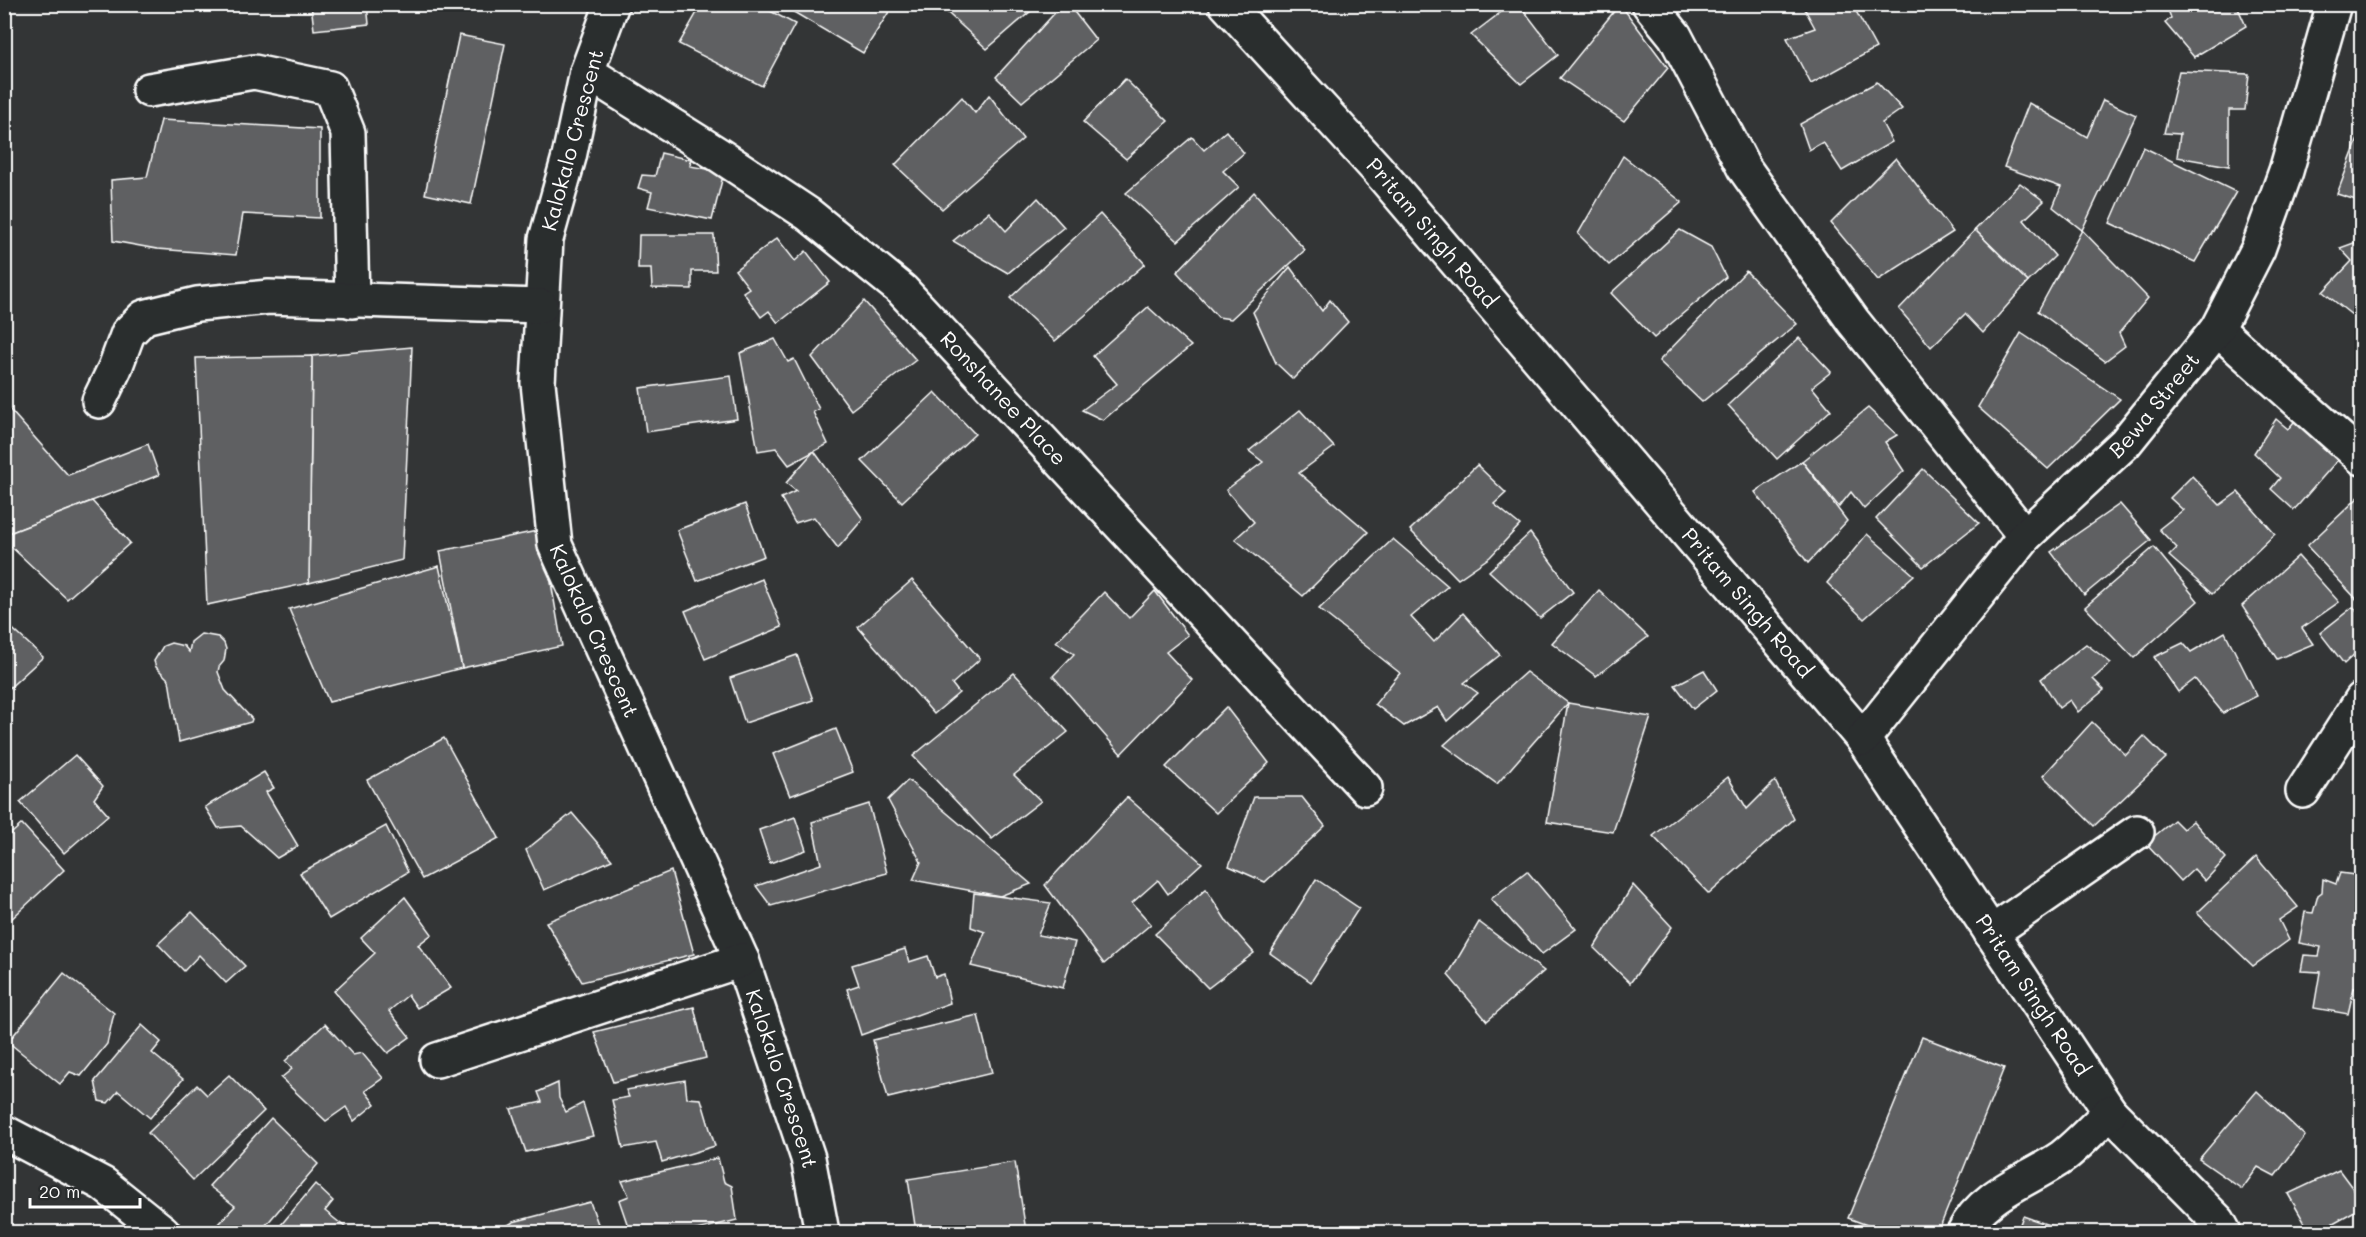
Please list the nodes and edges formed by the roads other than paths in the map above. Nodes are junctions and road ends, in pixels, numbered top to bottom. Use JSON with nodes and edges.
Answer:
{"nodes":[{"id":1,"x":612,"y":4,"type":"edge"},
{"id":2,"x":1226,"y":4,"type":"edge"},
{"id":3,"x":1649,"y":4,"type":"edge"},
{"id":4,"x":2334,"y":4,"type":"edge"},
{"id":5,"x":587,"y":72,"type":"junction"},
{"id":6,"x":149,"y":90,"type":"dead end"},
{"id":7,"x":352,"y":301,"type":"junction"},
{"id":8,"x":541,"y":306,"type":"junction"},
{"id":9,"x":2217,"y":329,"type":"junction"},
{"id":10,"x":99,"y":401,"type":"dead end"},
{"id":11,"x":2361,"y":458,"type":"edge"},
{"id":12,"x":2025,"y":536,"type":"junction"},
{"id":13,"x":2361,"y":699,"type":"edge"},
{"id":14,"x":1863,"y":739,"type":"junction"},
{"id":15,"x":1365,"y":788,"type":"dead end"},
{"id":16,"x":2303,"y":791,"type":"dead end"},
{"id":17,"x":2137,"y":832,"type":"dead end"},
{"id":18,"x":1991,"y":933,"type":"junction"},
{"id":19,"x":742,"y":960,"type":"junction"},
{"id":20,"x":436,"y":1060,"type":"dead end"},
{"id":21,"x":2110,"y":1112,"type":"junction"},
{"id":22,"x":4,"y":1132,"type":"edge"},
{"id":23,"x":164,"y":1233,"type":"edge"},
{"id":24,"x":822,"y":1233,"type":"edge"},
{"id":25,"x":1964,"y":1233,"type":"edge"},
{"id":26,"x":2224,"y":1233,"type":"edge"}],
"edges":[{"from":1,"to":5,"type":"street","name":"Kalokalo Crescent"},
{"from":2,"to":14,"type":"street","name":"Pritam Singh Road"},
{"from":3,"to":12,"type":"street"},
{"from":4,"to":9,"type":"street","name":"Bewa Street"},
{"from":5,"to":8,"type":"street","name":"Kalokalo Crescent"},
{"from":5,"to":15,"type":"street","name":"Ronshanee Place"},
{"from":6,"to":7,"type":"street"},
{"from":7,"to":8,"type":"street"},
{"from":7,"to":10,"type":"street"},
{"from":8,"to":19,"type":"street","name":"Kalokalo Crescent"},
{"from":9,"to":11,"type":"street"},
{"from":9,"to":12,"type":"street","name":"Bewa Street"},
{"from":12,"to":14,"type":"street","name":"Bewa Street"},
{"from":13,"to":16,"type":"street"},
{"from":14,"to":18,"type":"street","name":"Pritam Singh Road"},
{"from":17,"to":18,"type":"street"},
{"from":18,"to":21,"type":"street","name":"Pritam Singh Road"},
{"from":19,"to":20,"type":"street"},
{"from":19,"to":24,"type":"street","name":"Kalokalo Crescent"},
{"from":21,"to":25,"type":"street"},
{"from":21,"to":26,"type":"street","name":"Pritam Singh Road"},
{"from":22,"to":23,"type":"street"}]}
